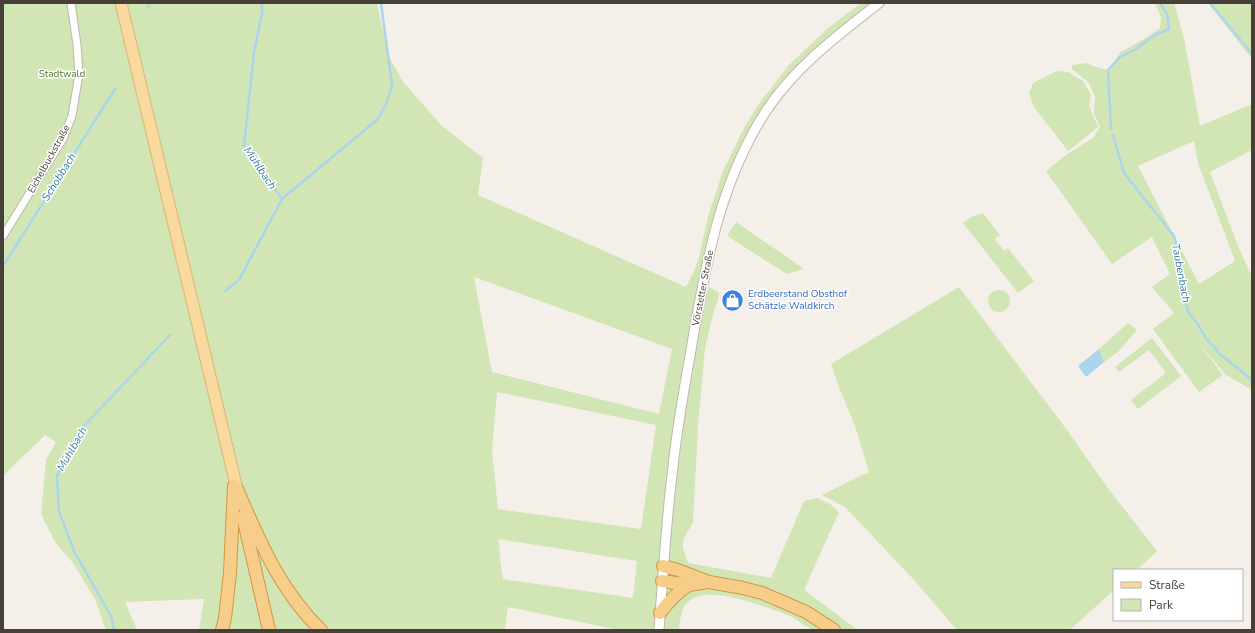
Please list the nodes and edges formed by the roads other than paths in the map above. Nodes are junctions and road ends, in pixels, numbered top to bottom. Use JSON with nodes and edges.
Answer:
{"nodes":[{"id":1,"x":71,"y":3,"type":"edge"},
{"id":2,"x":121,"y":3,"type":"edge"},
{"id":3,"x":878,"y":4,"type":"edge"},
{"id":4,"x":3,"y":236,"type":"edge"},
{"id":5,"x":235,"y":483,"type":"junction"},
{"id":6,"x":663,"y":566,"type":"junction"},
{"id":7,"x":662,"y":581,"type":"junction"},
{"id":8,"x":708,"y":582,"type":"junction"},
{"id":9,"x":689,"y":585,"type":"junction"},
{"id":10,"x":660,"y":613,"type":"junction"},
{"id":11,"x":222,"y":630,"type":"edge"},
{"id":12,"x":269,"y":630,"type":"edge"},
{"id":13,"x":321,"y":630,"type":"edge"},
{"id":14,"x":659,"y":630,"type":"edge"},
{"id":15,"x":834,"y":630,"type":"edge"}],
"edges":[{"from":1,"to":4,"type":"street","name":"Eichelbuckstraße"},
{"from":2,"to":5,"type":"main road"},
{"from":3,"to":6,"type":"street","name":"Vörstetter Straße"},
{"from":5,"to":11,"type":"highway"},
{"from":5,"to":12,"type":"highway"},
{"from":5,"to":13,"type":"highway"},
{"from":6,"to":7,"type":"street","name":"Vörstetter Straße"},
{"from":6,"to":8,"type":"highway"},
{"from":7,"to":9,"type":"highway"},
{"from":7,"to":10,"type":"street","name":"Vörstetter Straße"},
{"from":8,"to":9,"type":"highway"},
{"from":8,"to":15,"type":"highway"},
{"from":9,"to":10,"type":"highway"},
{"from":10,"to":14,"type":"street","name":"Vörstetter Straße"}]}
